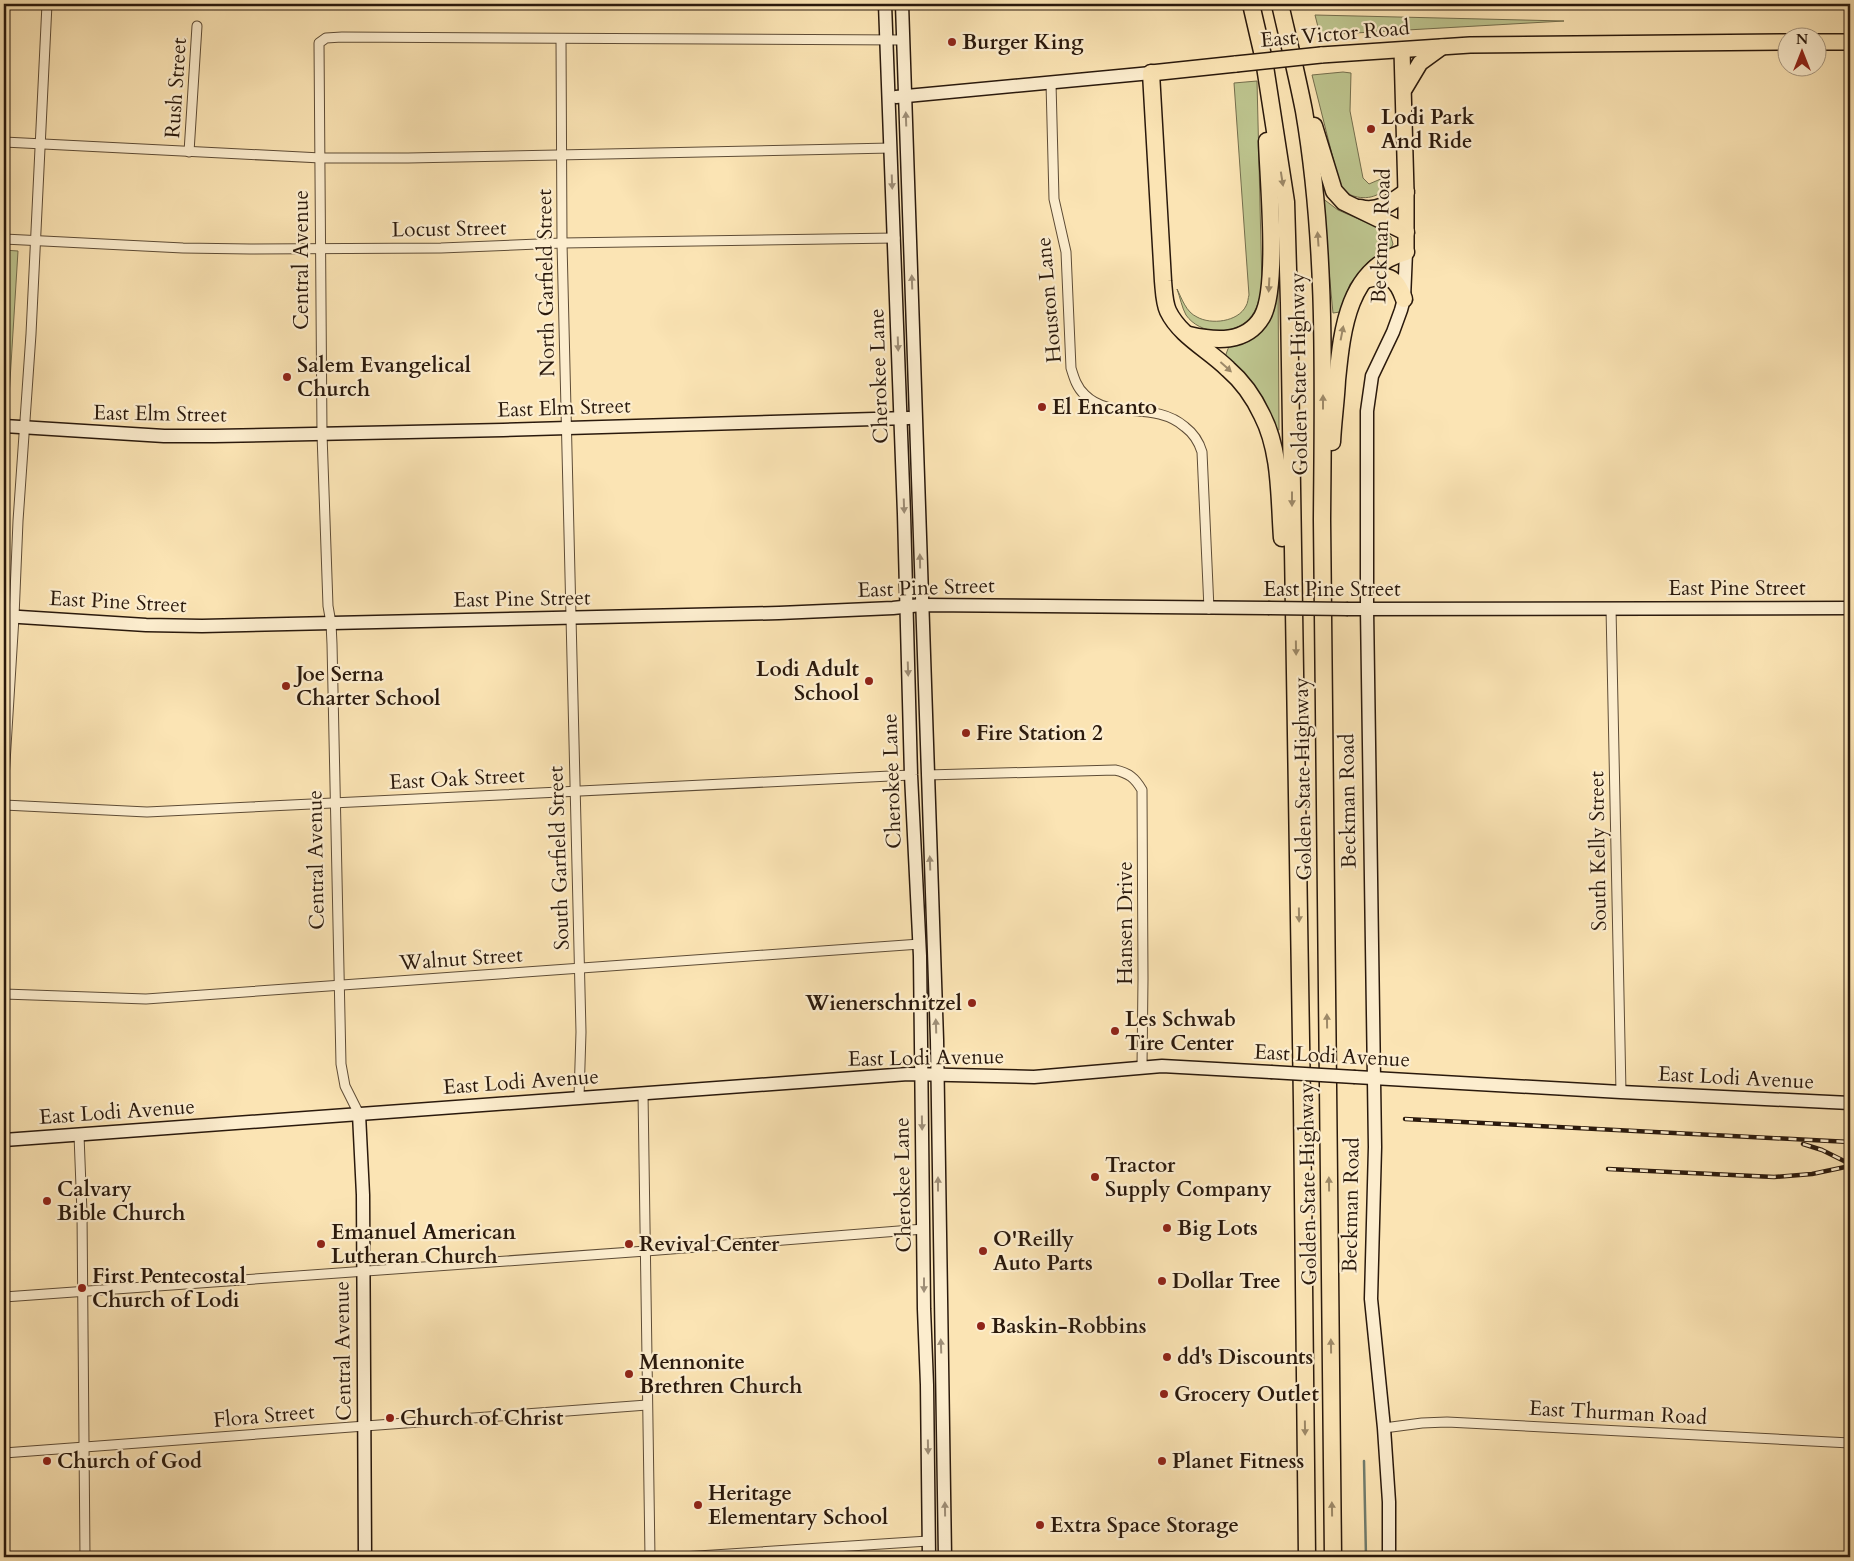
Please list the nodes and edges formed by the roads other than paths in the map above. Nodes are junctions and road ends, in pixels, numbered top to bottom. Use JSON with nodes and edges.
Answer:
{"nodes":[{"id":1,"x":46,"y":4,"type":"edge"},
{"id":2,"x":885,"y":4,"type":"edge"},
{"id":3,"x":902,"y":4,"type":"edge"},
{"id":4,"x":1251,"y":4,"type":"edge"},
{"id":5,"x":1280,"y":4,"type":"edge"},
{"id":6,"x":197,"y":26,"type":"dead end"},
{"id":7,"x":561,"y":39,"type":"junction"},
{"id":8,"x":903,"y":40,"type":"junction"},
{"id":9,"x":886,"y":41,"type":"junction"},
{"id":10,"x":1776,"y":42,"type":"edge"},
{"id":11,"x":1826,"y":42,"type":"edge"},
{"id":12,"x":1850,"y":42,"type":"edge"},
{"id":13,"x":1290,"y":47,"type":"junction"},
{"id":14,"x":1442,"y":47,"type":"junction"},
{"id":15,"x":1402,"y":50,"type":"junction"},
{"id":16,"x":1151,"y":73,"type":"junction"},
{"id":17,"x":1266,"y":79,"type":"junction"},
{"id":18,"x":1051,"y":83,"type":"junction"},
{"id":19,"x":1404,"y":89,"type":"junction"},
{"id":20,"x":905,"y":97,"type":"junction"},
{"id":21,"x":889,"y":98,"type":"junction"},
{"id":22,"x":4,"y":142,"type":"edge"},
{"id":23,"x":40,"y":143,"type":"junction"},
{"id":24,"x":891,"y":148,"type":"junction"},
{"id":25,"x":189,"y":152,"type":"junction"},
{"id":26,"x":561,"y":154,"type":"junction"},
{"id":27,"x":321,"y":158,"type":"junction"},
{"id":28,"x":1406,"y":192,"type":"junction"},
{"id":29,"x":1352,"y":207,"type":"junction"},
{"id":30,"x":1406,"y":232,"type":"junction"},
{"id":31,"x":895,"y":238,"type":"junction"},
{"id":32,"x":4,"y":239,"type":"edge"},
{"id":33,"x":35,"y":240,"type":"junction"},
{"id":34,"x":562,"y":243,"type":"junction"},
{"id":35,"x":321,"y":248,"type":"junction"},
{"id":36,"x":1406,"y":252,"type":"junction"},
{"id":37,"x":1365,"y":280,"type":"junction"},
{"id":38,"x":1404,"y":299,"type":"junction"},
{"id":39,"x":1189,"y":335,"type":"junction"},
{"id":40,"x":900,"y":418,"type":"junction"},
{"id":41,"x":916,"y":418,"type":"junction"},
{"id":42,"x":4,"y":426,"type":"edge"},
{"id":43,"x":24,"y":428,"type":"junction"},
{"id":44,"x":567,"y":428,"type":"junction"},
{"id":45,"x":322,"y":434,"type":"junction"},
{"id":46,"x":1322,"y":520,"type":"junction"},
{"id":47,"x":1295,"y":599,"type":"junction"},
{"id":48,"x":921,"y":605,"type":"junction"},
{"id":49,"x":906,"y":607,"type":"junction"},
{"id":50,"x":1611,"y":608,"type":"junction"},
{"id":51,"x":1850,"y":608,"type":"edge"},
{"id":52,"x":1209,"y":609,"type":"junction"},
{"id":53,"x":1367,"y":609,"type":"junction"},
{"id":54,"x":9,"y":617,"type":"edge"},
{"id":55,"x":570,"y":617,"type":"junction"},
{"id":56,"x":331,"y":623,"type":"junction"},
{"id":57,"x":911,"y":775,"type":"junction"},
{"id":58,"x":927,"y":775,"type":"junction"},
{"id":59,"x":4,"y":780,"type":"edge"},
{"id":60,"x":574,"y":791,"type":"junction"},
{"id":61,"x":336,"y":803,"type":"junction"},
{"id":62,"x":4,"y":805,"type":"edge"},
{"id":63,"x":920,"y":944,"type":"junction"},
{"id":64,"x":580,"y":969,"type":"junction"},
{"id":65,"x":338,"y":984,"type":"junction"},
{"id":66,"x":4,"y":994,"type":"edge"},
{"id":67,"x":1142,"y":1067,"type":"junction"},
{"id":68,"x":922,"y":1074,"type":"junction"},
{"id":69,"x":938,"y":1074,"type":"junction"},
{"id":70,"x":1373,"y":1078,"type":"junction"},
{"id":71,"x":1621,"y":1092,"type":"junction"},
{"id":72,"x":643,"y":1093,"type":"junction"},
{"id":73,"x":579,"y":1097,"type":"junction"},
{"id":74,"x":1850,"y":1103,"type":"edge"},
{"id":75,"x":359,"y":1114,"type":"junction"},
{"id":76,"x":79,"y":1135,"type":"junction"},
{"id":77,"x":4,"y":1140,"type":"edge"},
{"id":78,"x":924,"y":1229,"type":"junction"},
{"id":79,"x":646,"y":1251,"type":"junction"},
{"id":80,"x":362,"y":1271,"type":"junction"},
{"id":81,"x":83,"y":1291,"type":"junction"},
{"id":82,"x":4,"y":1297,"type":"edge"},
{"id":83,"x":647,"y":1405,"type":"junction"},
{"id":84,"x":364,"y":1425,"type":"junction"},
{"id":85,"x":1384,"y":1428,"type":"junction"},
{"id":86,"x":1850,"y":1443,"type":"edge"},
{"id":87,"x":85,"y":1448,"type":"junction"},
{"id":88,"x":4,"y":1453,"type":"edge"},
{"id":89,"x":928,"y":1541,"type":"junction"},
{"id":90,"x":86,"y":1557,"type":"edge"},
{"id":91,"x":365,"y":1557,"type":"edge"},
{"id":92,"x":650,"y":1557,"type":"edge"},
{"id":93,"x":682,"y":1557,"type":"edge"},
{"id":94,"x":929,"y":1557,"type":"edge"},
{"id":95,"x":945,"y":1557,"type":"edge"},
{"id":96,"x":1307,"y":1557,"type":"edge"},
{"id":97,"x":1333,"y":1557,"type":"edge"},
{"id":98,"x":1389,"y":1557,"type":"edge"}],
"edges":[{"from":1,"to":23,"type":"street"},
{"from":2,"to":9,"type":"street","name":"Cherokee Lane"},
{"from":3,"to":8,"type":"street","name":"Cherokee Lane"},
{"from":4,"to":17,"type":"highway","name":"Golden State Highway"},
{"from":5,"to":13,"type":"highway","name":"Golden State Highway"},
{"from":6,"to":25,"type":"street","name":"Rush Street"},
{"from":7,"to":9,"type":"street","name":"Central Avenue"},
{"from":7,"to":26,"type":"street","name":"North Garfield Street"},
{"from":7,"to":27,"type":"street","name":"Central Avenue"},
{"from":8,"to":9,"type":"street","name":"Central Avenue"},
{"from":8,"to":20,"type":"street","name":"Cherokee Lane"},
{"from":9,"to":21,"type":"street","name":"Cherokee Lane"},
{"from":10,"to":14,"type":"main road","name":"East Victor Road"},
{"from":11,"to":12,"type":"main road"},
{"from":13,"to":29,"type":"highway"},
{"from":46,"to":13,"type":"highway","name":"Golden State Highway","one_way":true},
{"from":14,"to":15,"type":"main road","name":"East Victor Road"},
{"from":14,"to":19,"type":"main road"},
{"from":15,"to":16,"type":"main road","name":"East Victor Road","bridge":true},
{"from":15,"to":19,"type":"main road","name":"Beckman Road"},
{"from":16,"to":18,"type":"street","name":"East Victor Road"},
{"from":16,"to":39,"type":"highway"},
{"from":17,"to":39,"type":"highway","one_way":true},
{"from":17,"to":47,"type":"highway","name":"Golden State Highway","one_way":true},
{"from":18,"to":20,"type":"street","name":"East Victor Road"},
{"from":18,"to":52,"type":"street","name":"Houston Lane"},
{"from":19,"to":28,"type":"main road","name":"Beckman Road"},
{"from":20,"to":21,"type":"street","name":"East Victor Road"},
{"from":41,"to":20,"type":"street","name":"Cherokee Lane","one_way":true},
{"from":21,"to":24,"type":"street","name":"Cherokee Lane"},
{"from":22,"to":23,"type":"street"},
{"from":23,"to":25,"type":"street"},
{"from":23,"to":33,"type":"street"},
{"from":24,"to":26,"type":"street"},
{"from":24,"to":31,"type":"street","name":"Cherokee Lane","one_way":true},
{"from":25,"to":27,"type":"street"},
{"from":26,"to":27,"type":"street"},
{"from":26,"to":34,"type":"street","name":"North Garfield Street"},
{"from":27,"to":35,"type":"street","name":"Central Avenue"},
{"from":28,"to":29,"type":"highway"},
{"from":28,"to":30,"type":"main road","name":"Beckman Road"},
{"from":29,"to":30,"type":"highway"},
{"from":30,"to":36,"type":"main road","name":"Beckman Road"},
{"from":31,"to":34,"type":"street","name":"Locust Street"},
{"from":31,"to":40,"type":"street","name":"Cherokee Lane","one_way":true},
{"from":32,"to":33,"type":"street","name":"Locust Street"},
{"from":33,"to":35,"type":"street","name":"Locust Street"},
{"from":33,"to":43,"type":"street"},
{"from":34,"to":35,"type":"street","name":"Locust Street"},
{"from":34,"to":44,"type":"street","name":"North Garfield Street"},
{"from":35,"to":45,"type":"street","name":"Central Avenue"},
{"from":36,"to":37,"type":"highway"},
{"from":36,"to":38,"type":"street","name":"Beckman Road"},
{"from":37,"to":38,"type":"highway"},
{"from":46,"to":37,"type":"highway","one_way":true},
{"from":38,"to":53,"type":"street","name":"Beckman Road"},
{"from":39,"to":47,"type":"highway","one_way":true},
{"from":40,"to":41,"type":"street","name":"East Elm Street"},
{"from":40,"to":44,"type":"street","name":"East Elm Street"},
{"from":40,"to":49,"type":"street","name":"Cherokee Lane","one_way":true},
{"from":48,"to":41,"type":"street","name":"Cherokee Lane","one_way":true},
{"from":42,"to":43,"type":"street","name":"East Elm Street"},
{"from":43,"to":45,"type":"street","name":"East Elm Street"},
{"from":43,"to":54,"type":"street"},
{"from":44,"to":45,"type":"street","name":"East Elm Street"},
{"from":44,"to":55,"type":"street","name":"North Garfield Street"},
{"from":45,"to":56,"type":"street","name":"Central Avenue"},
{"from":97,"to":46,"type":"highway","name":"Golden State Highway","one_way":true},
{"from":47,"to":96,"type":"highway","name":"Golden State Highway","one_way":true},
{"from":48,"to":49,"type":"street","name":"East Pine Street"},
{"from":48,"to":52,"type":"street","name":"East Pine Street"},
{"from":48,"to":58,"type":"street","name":"Cherokee Lane"},
{"from":49,"to":55,"type":"street","name":"East Pine Street"},
{"from":49,"to":57,"type":"street","name":"Cherokee Lane","one_way":true},
{"from":50,"to":51,"type":"street","name":"East Pine Street"},
{"from":50,"to":53,"type":"street","name":"East Pine Street"},
{"from":50,"to":71,"type":"street","name":"South Kelly Street"},
{"from":52,"to":53,"type":"street","name":"East Pine Street","bridge":true},
{"from":53,"to":70,"type":"street","name":"Beckman Road"},
{"from":54,"to":56,"type":"street","name":"East Pine Street"},
{"from":54,"to":59,"type":"street"},
{"from":55,"to":56,"type":"street","name":"East Pine Street"},
{"from":55,"to":60,"type":"street","name":"South Garfield Street"},
{"from":56,"to":61,"type":"street","name":"Central Avenue"},
{"from":57,"to":60,"type":"street","name":"East Oak Street"},
{"from":57,"to":63,"type":"street","name":"Cherokee Lane"},
{"from":58,"to":67,"type":"street","name":"Hansen Drive"},
{"from":69,"to":58,"type":"street","name":"Cherokee Lane","one_way":true},
{"from":60,"to":61,"type":"street","name":"East Oak Street"},
{"from":60,"to":64,"type":"street","name":"South Garfield Street"},
{"from":61,"to":62,"type":"street","name":"East Oak Street"},
{"from":61,"to":65,"type":"street","name":"Central Avenue"},
{"from":63,"to":64,"type":"street","name":"Walnut Street"},
{"from":63,"to":68,"type":"street","name":"Cherokee Lane"},
{"from":64,"to":65,"type":"street","name":"Walnut Street"},
{"from":64,"to":73,"type":"street","name":"South Garfield Street"},
{"from":65,"to":66,"type":"street","name":"Walnut Street"},
{"from":65,"to":75,"type":"street","name":"Central Avenue"},
{"from":67,"to":69,"type":"street","name":"East Lodi Avenue"},
{"from":67,"to":70,"type":"street","name":"East Lodi Avenue","bridge":true},
{"from":68,"to":69,"type":"street","name":"East Lodi Avenue"},
{"from":68,"to":72,"type":"street","name":"East Lodi Avenue"},
{"from":68,"to":78,"type":"street","name":"Cherokee Lane","one_way":true},
{"from":95,"to":69,"type":"street","name":"Cherokee Lane","one_way":true},
{"from":70,"to":71,"type":"street","name":"East Lodi Avenue"},
{"from":70,"to":85,"type":"street","name":"Beckman Road"},
{"from":71,"to":74,"type":"street","name":"East Lodi Avenue"},
{"from":72,"to":73,"type":"street","name":"East Lodi Avenue"},
{"from":72,"to":79,"type":"street"},
{"from":73,"to":75,"type":"street","name":"East Lodi Avenue"},
{"from":75,"to":76,"type":"street","name":"East Lodi Avenue"},
{"from":75,"to":80,"type":"street","name":"Central Avenue"},
{"from":76,"to":77,"type":"street","name":"East Lodi Avenue"},
{"from":76,"to":81,"type":"street"},
{"from":78,"to":79,"type":"street"},
{"from":78,"to":89,"type":"street","name":"Cherokee Lane","one_way":true},
{"from":79,"to":80,"type":"street"},
{"from":79,"to":83,"type":"street"},
{"from":80,"to":81,"type":"street"},
{"from":80,"to":84,"type":"street","name":"Central Avenue"},
{"from":81,"to":82,"type":"street"},
{"from":81,"to":87,"type":"street"},
{"from":83,"to":84,"type":"street","name":"Flora Street"},
{"from":83,"to":92,"type":"street"},
{"from":84,"to":87,"type":"street","name":"Flora Street"},
{"from":84,"to":91,"type":"street","name":"Central Avenue"},
{"from":85,"to":86,"type":"street","name":"East Thurman Road"},
{"from":85,"to":98,"type":"street","name":"Beckman Road"},
{"from":87,"to":88,"type":"street","name":"Flora Street"},
{"from":87,"to":90,"type":"street"},
{"from":89,"to":93,"type":"street"},
{"from":89,"to":94,"type":"street","name":"Cherokee Lane"}]}
